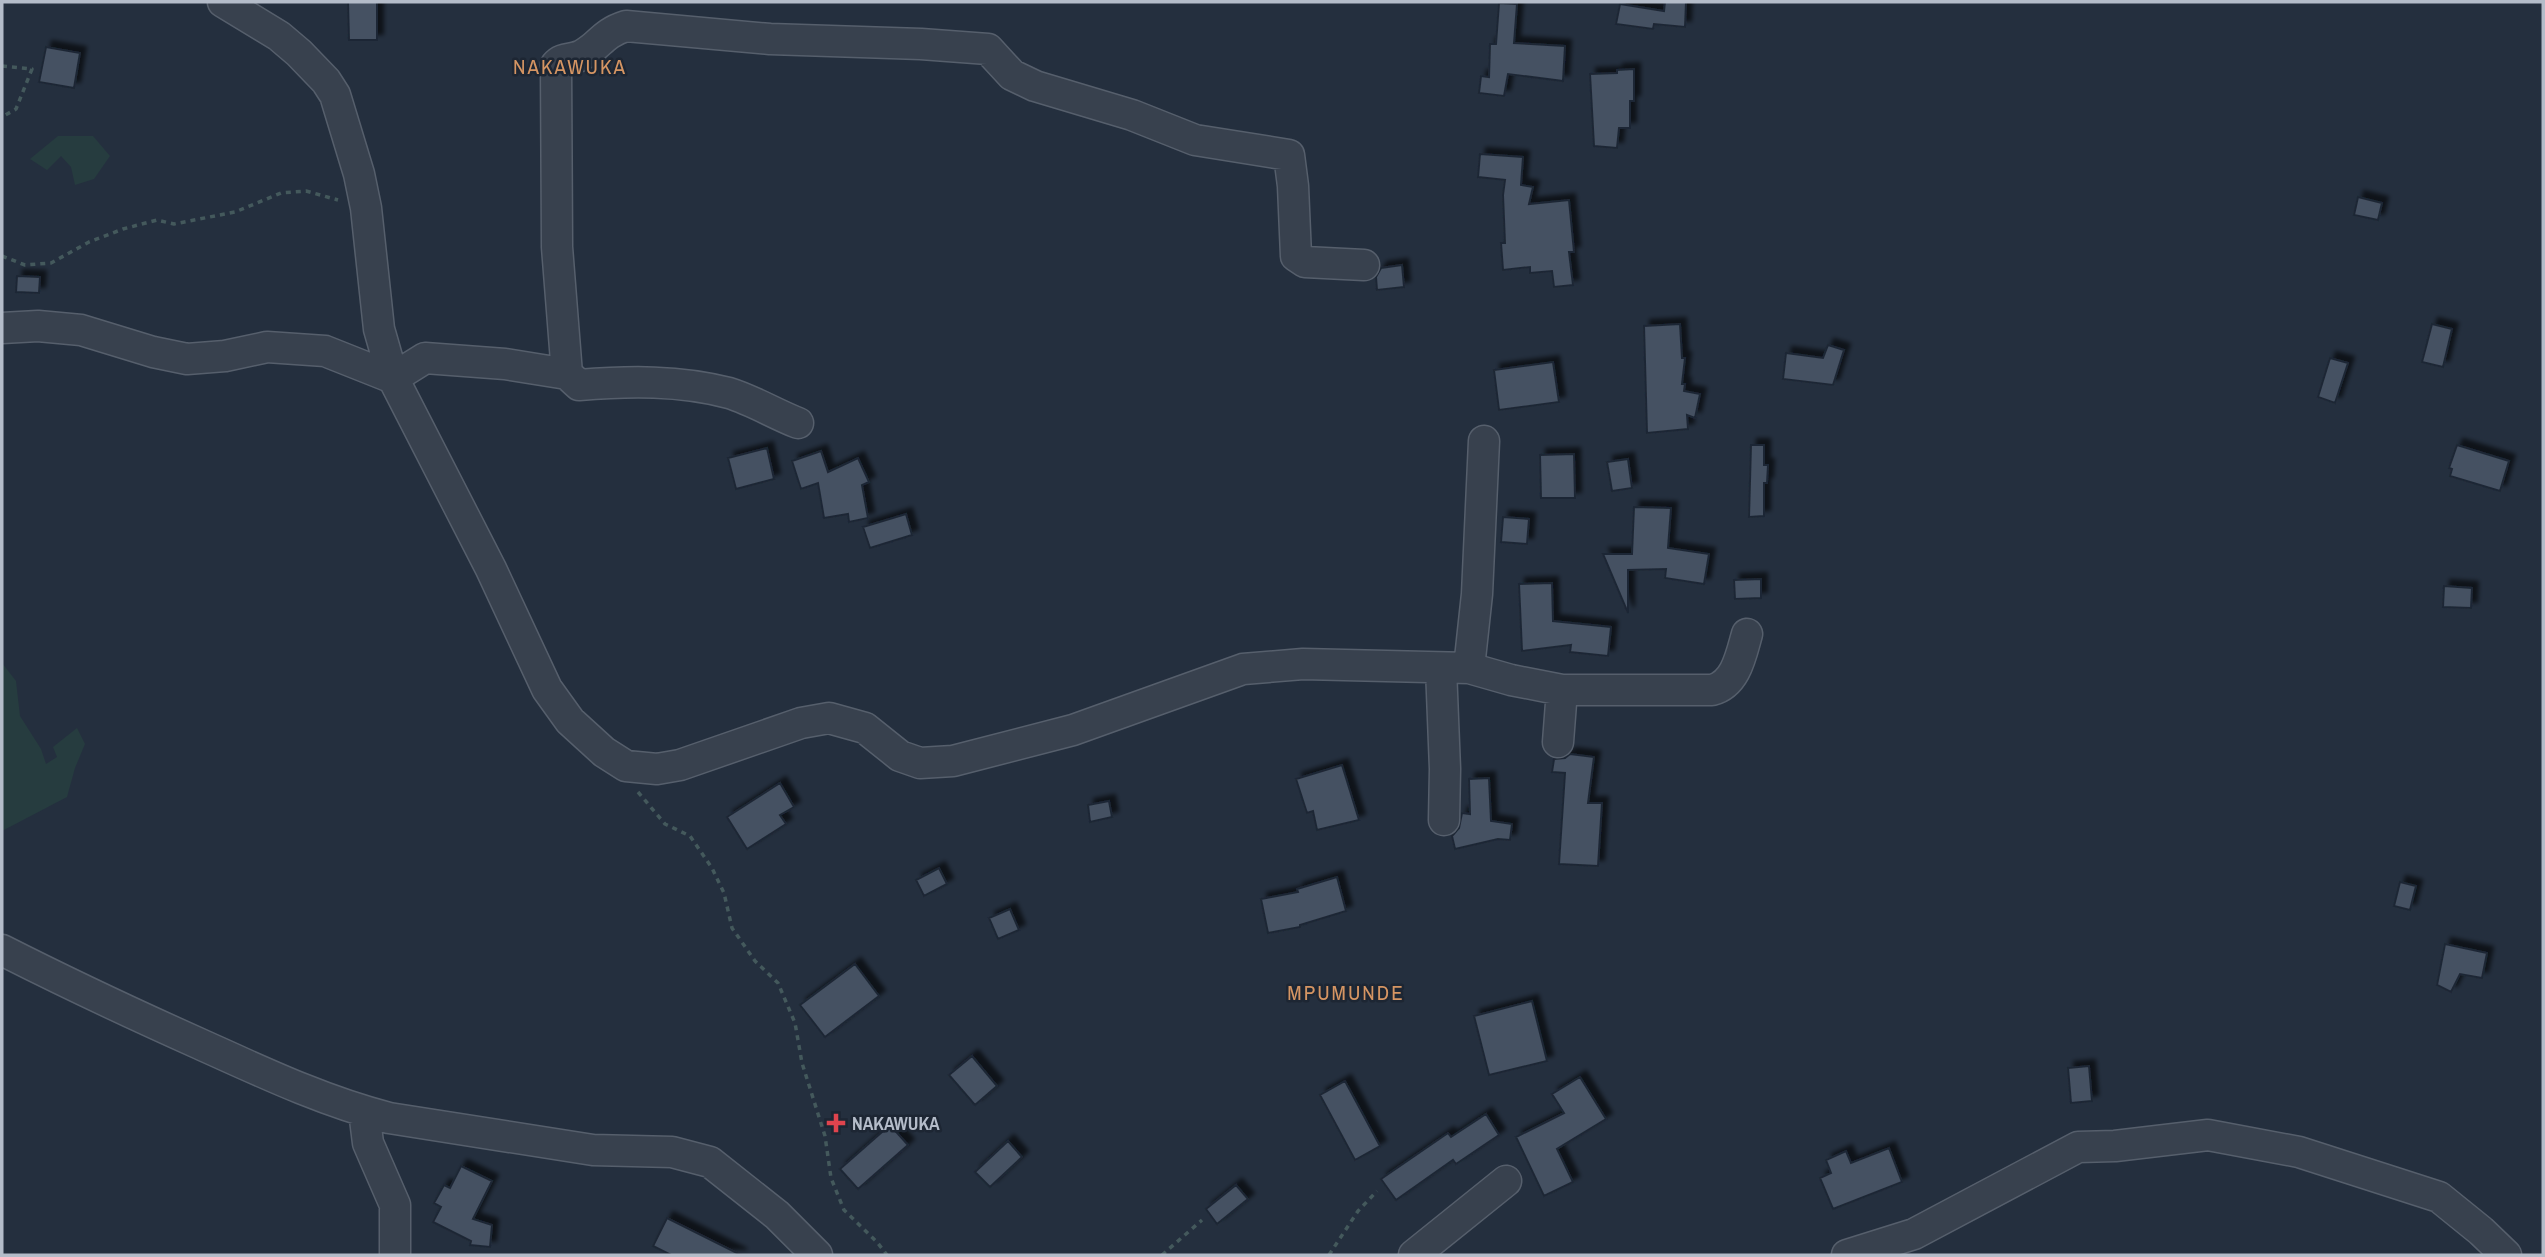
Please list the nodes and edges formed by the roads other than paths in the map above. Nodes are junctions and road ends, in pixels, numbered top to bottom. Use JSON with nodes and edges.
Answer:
{"nodes":[{"id":1,"x":223,"y":2,"type":"edge"},
{"id":2,"x":1364,"y":265,"type":"dead end"},
{"id":3,"x":2,"y":328,"type":"edge"},
{"id":4,"x":567,"y":374,"type":"junction"},
{"id":5,"x":393,"y":378,"type":"junction"},
{"id":6,"x":797,"y":424,"type":"dead end"},
{"id":7,"x":1484,"y":441,"type":"dead end"},
{"id":8,"x":1746,"y":634,"type":"dead end"},
{"id":9,"x":1455,"y":668,"type":"junction"},
{"id":10,"x":1562,"y":690,"type":"junction"},
{"id":11,"x":1558,"y":742,"type":"dead end"},
{"id":12,"x":1444,"y":820,"type":"dead end"},
{"id":13,"x":2,"y":950,"type":"edge"},
{"id":14,"x":364,"y":1111,"type":"junction"},
{"id":15,"x":1506,"y":1181,"type":"dead end"},
{"id":16,"x":395,"y":1255,"type":"edge"},
{"id":17,"x":817,"y":1255,"type":"edge"},
{"id":18,"x":1414,"y":1255,"type":"edge"},
{"id":19,"x":1847,"y":1255,"type":"edge"},
{"id":20,"x":2506,"y":1255,"type":"edge"}],
"edges":[{"from":1,"to":5,"type":"street"},
{"from":2,"to":4,"type":"street"},
{"from":3,"to":5,"type":"street"},
{"from":4,"to":5,"type":"street"},
{"from":4,"to":6,"type":"street"},
{"from":5,"to":9,"type":"street"},
{"from":7,"to":9,"type":"street"},
{"from":8,"to":10,"type":"street"},
{"from":9,"to":10,"type":"street"},
{"from":9,"to":12,"type":"street"},
{"from":10,"to":11,"type":"street"},
{"from":13,"to":14,"type":"street"},
{"from":14,"to":16,"type":"street"},
{"from":14,"to":17,"type":"street"},
{"from":15,"to":18,"type":"street"},
{"from":19,"to":20,"type":"street"}]}
